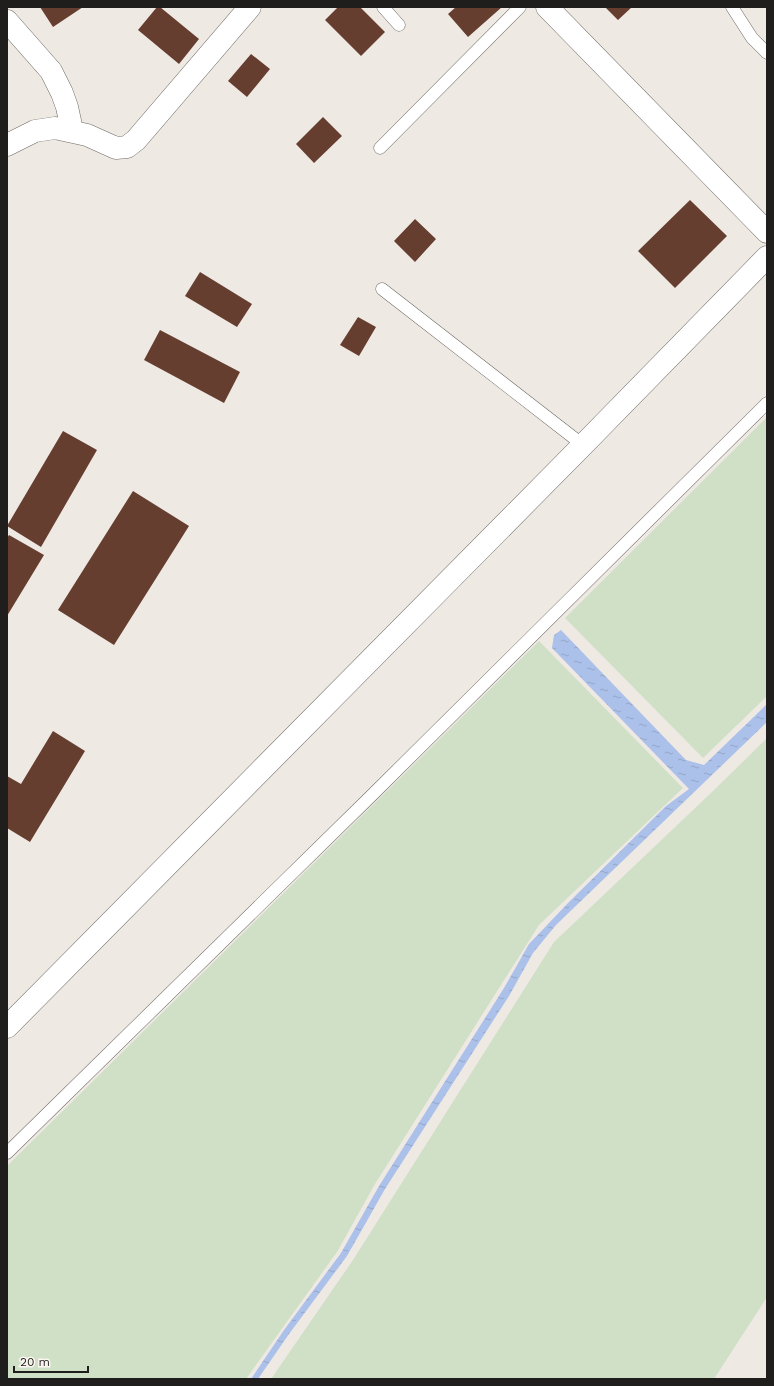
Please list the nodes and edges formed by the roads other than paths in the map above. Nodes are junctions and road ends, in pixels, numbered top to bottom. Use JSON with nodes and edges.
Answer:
{"nodes":[{"id":1,"x":250,"y":7,"type":"edge"},
{"id":2,"x":383,"y":7,"type":"edge"},
{"id":3,"x":520,"y":7,"type":"edge"},
{"id":4,"x":547,"y":7,"type":"edge"},
{"id":5,"x":732,"y":7,"type":"edge"},
{"id":6,"x":7,"y":21,"type":"edge"},
{"id":7,"x":399,"y":25,"type":"dead end"},
{"id":8,"x":767,"y":52,"type":"edge"},
{"id":9,"x":72,"y":130,"type":"junction"},
{"id":10,"x":7,"y":145,"type":"edge"},
{"id":11,"x":380,"y":148,"type":"dead end"},
{"id":12,"x":767,"y":232,"type":"edge"},
{"id":13,"x":767,"y":258,"type":"edge"},
{"id":14,"x":382,"y":289,"type":"dead end"},
{"id":15,"x":767,"y":404,"type":"edge"},
{"id":16,"x":583,"y":445,"type":"junction"},
{"id":17,"x":7,"y":1027,"type":"edge"},
{"id":18,"x":7,"y":1153,"type":"edge"}],
"edges":[{"from":1,"to":9,"type":"street"},
{"from":2,"to":7,"type":"lane"},
{"from":3,"to":11,"type":"lane"},
{"from":4,"to":12,"type":"street"},
{"from":5,"to":8,"type":"lane"},
{"from":6,"to":9,"type":"street"},
{"from":9,"to":10,"type":"street"},
{"from":13,"to":16,"type":"street"},
{"from":14,"to":16,"type":"lane"},
{"from":15,"to":18,"type":"lane"},
{"from":16,"to":17,"type":"street"}]}
